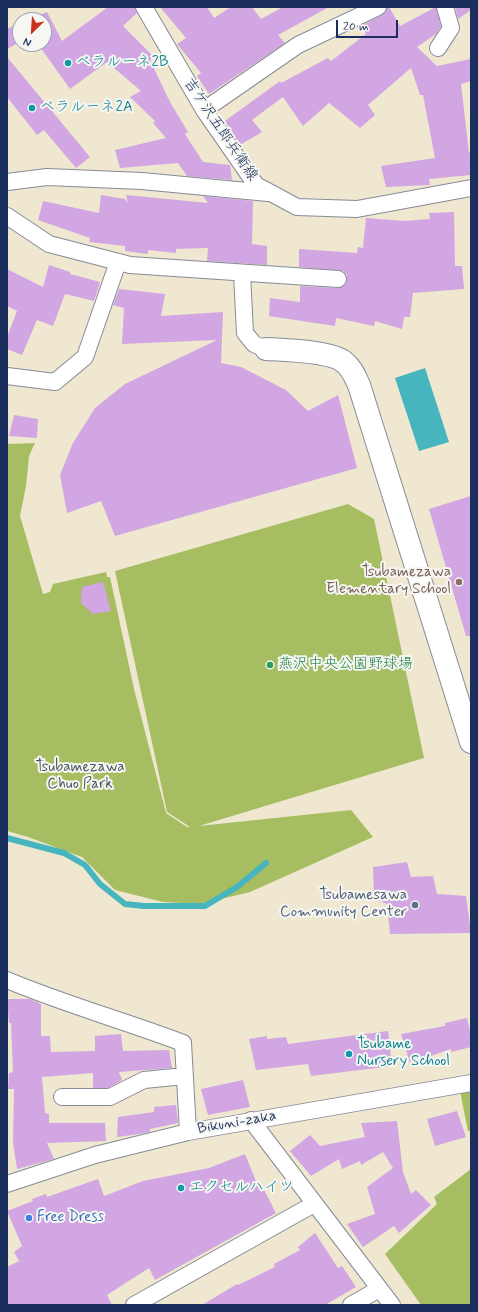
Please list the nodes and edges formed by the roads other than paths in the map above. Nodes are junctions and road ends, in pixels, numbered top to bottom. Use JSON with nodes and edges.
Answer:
{"nodes":[{"id":1,"x":144,"y":7,"type":"edge"},
{"id":2,"x":378,"y":7,"type":"edge"},
{"id":3,"x":445,"y":7,"type":"edge"},
{"id":4,"x":438,"y":48,"type":"dead end"},
{"id":5,"x":204,"y":110,"type":"junction"},
{"id":6,"x":7,"y":182,"type":"edge"},
{"id":7,"x":471,"y":188,"type":"edge"},
{"id":8,"x":269,"y":193,"type":"junction"},
{"id":9,"x":7,"y":216,"type":"edge"},
{"id":10,"x":118,"y":262,"type":"junction"},
{"id":11,"x":242,"y":274,"type":"junction"},
{"id":12,"x":338,"y":279,"type":"dead end"},
{"id":13,"x":266,"y":349,"type":"joint"},
{"id":14,"x":7,"y":376,"type":"edge"},
{"id":15,"x":471,"y":742,"type":"edge"},
{"id":16,"x":7,"y":980,"type":"edge"},
{"id":17,"x":184,"y":1076,"type":"junction"},
{"id":18,"x":471,"y":1083,"type":"edge"},
{"id":19,"x":62,"y":1098,"type":"dead end"},
{"id":20,"x":251,"y":1120,"type":"junction"},
{"id":21,"x":188,"y":1132,"type":"junction"},
{"id":22,"x":7,"y":1184,"type":"edge"},
{"id":23,"x":314,"y":1204,"type":"junction"},
{"id":24,"x":379,"y":1289,"type":"junction"},
{"id":25,"x":156,"y":1300,"type":"edge"},
{"id":26,"x":134,"y":1305,"type":"edge"},
{"id":27,"x":351,"y":1305,"type":"edge"},
{"id":28,"x":392,"y":1305,"type":"edge"}],
"edges":[{"from":1,"to":5,"type":"street","name":"吉ケ沢五郎兵衛線"},
{"from":2,"to":5,"type":"street"},
{"from":3,"to":4,"type":"street"},
{"from":5,"to":8,"type":"street","name":"吉ケ沢五郎兵衛線"},
{"from":6,"to":8,"type":"street"},
{"from":7,"to":8,"type":"street","name":"吉ケ沢五郎兵衛線"},
{"from":9,"to":10,"type":"street"},
{"from":10,"to":11,"type":"street"},
{"from":10,"to":14,"type":"street"},
{"from":11,"to":12,"type":"street"},
{"from":11,"to":13,"type":"street"},
{"from":13,"to":15,"type":"street"},
{"from":16,"to":17,"type":"street"},
{"from":17,"to":19,"type":"street"},
{"from":17,"to":21,"type":"street"},
{"from":18,"to":20,"type":"street","name":"Bikuni-zaka"},
{"from":20,"to":21,"type":"street","name":"Bikuni-zaka"},
{"from":20,"to":23,"type":"street"},
{"from":21,"to":22,"type":"street","name":"Bikuni-zaka"},
{"from":23,"to":24,"type":"street"},
{"from":23,"to":25,"type":"street"},
{"from":24,"to":27,"type":"street"},
{"from":24,"to":28,"type":"street"},
{"from":25,"to":26,"type":"street"}]}
